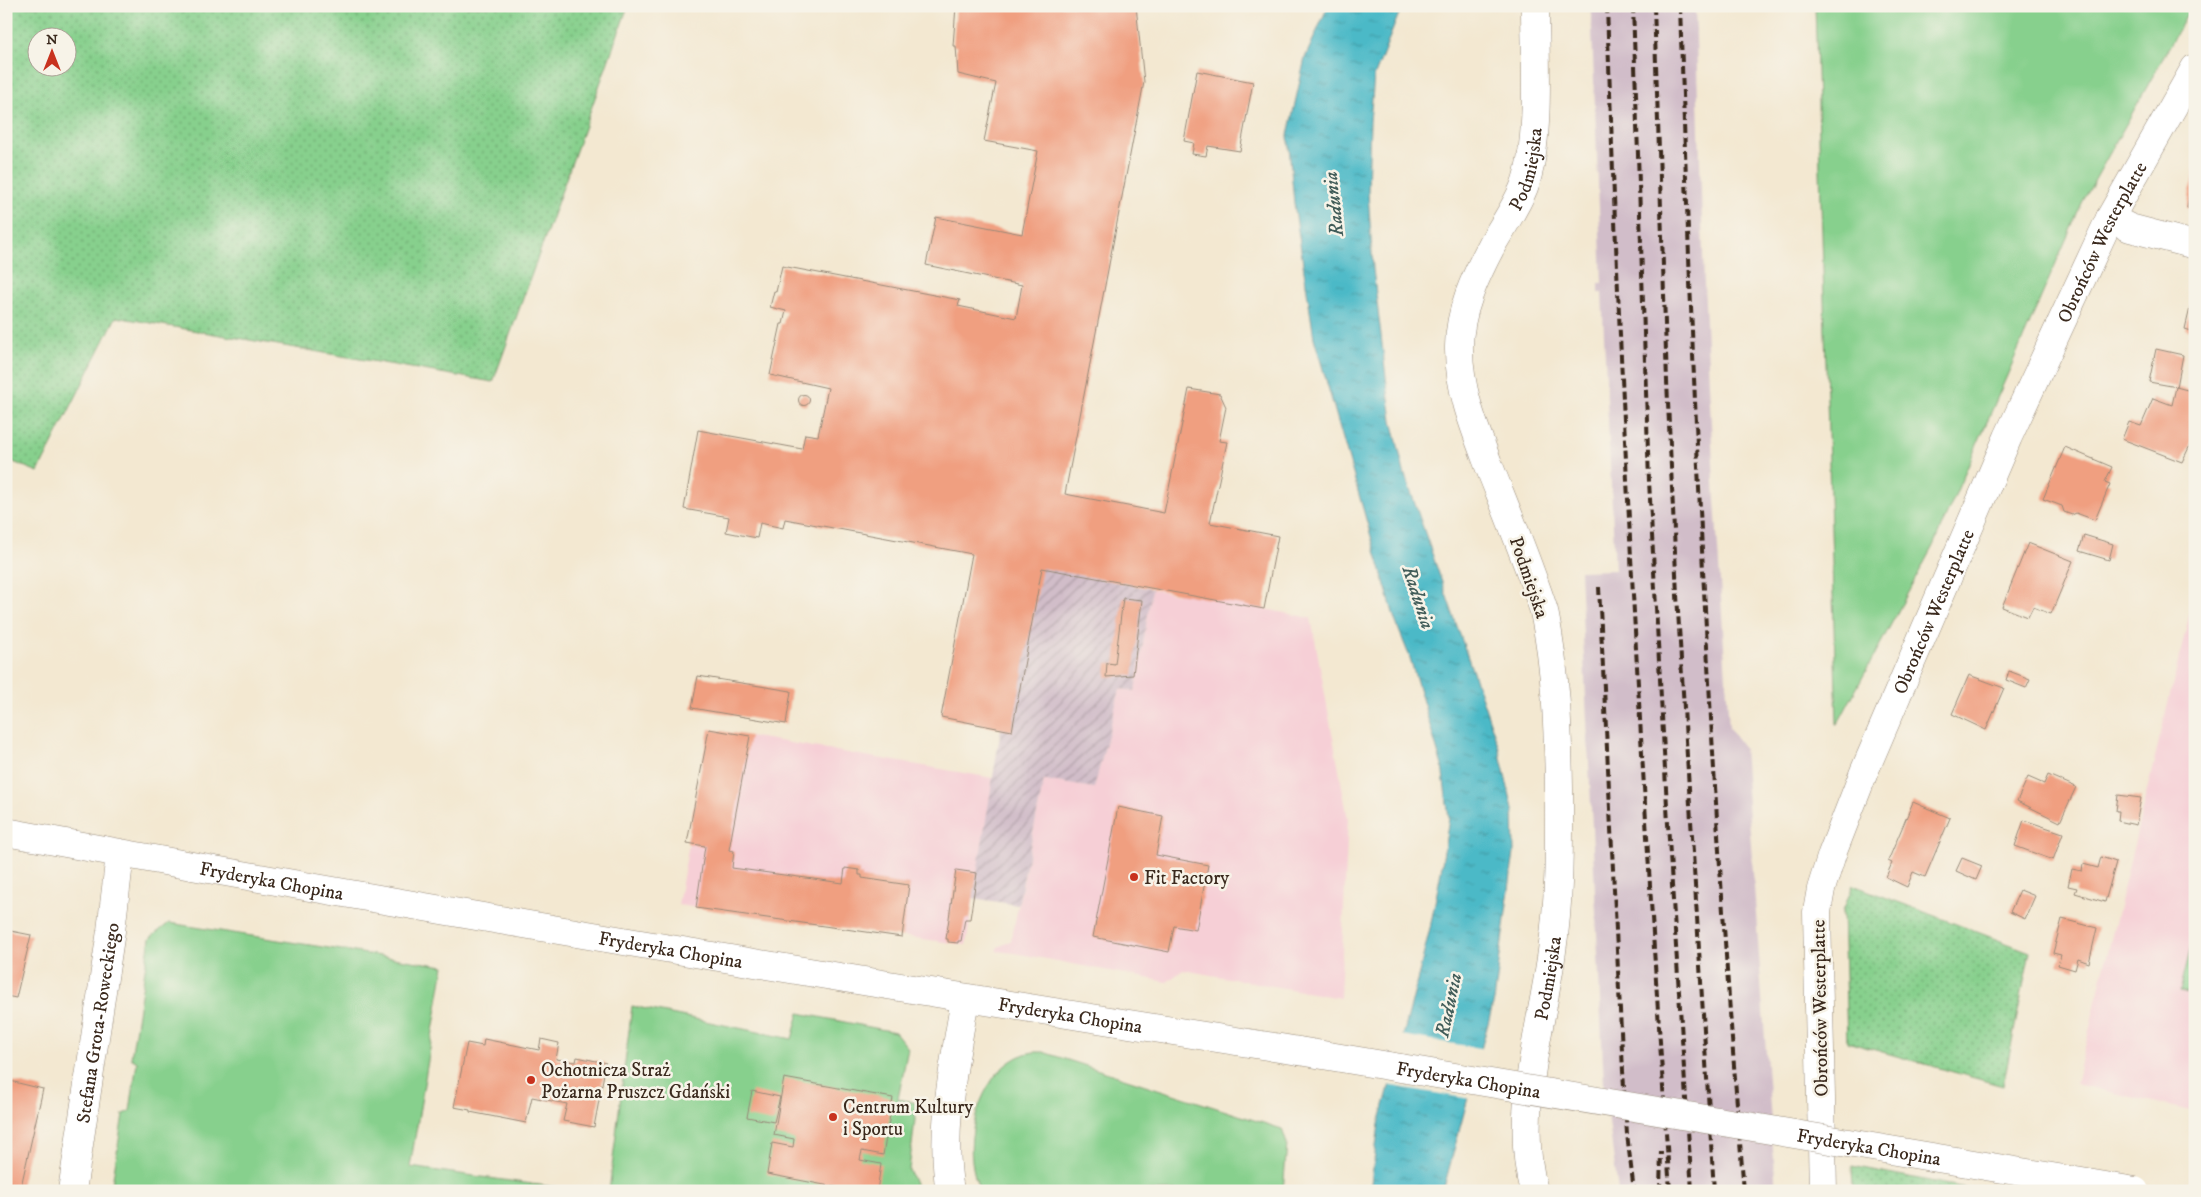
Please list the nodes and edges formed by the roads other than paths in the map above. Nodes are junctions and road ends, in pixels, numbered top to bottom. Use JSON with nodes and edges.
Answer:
{"nodes":[{"id":1,"x":1535,"y":6,"type":"edge"},
{"id":2,"x":2195,"y":68,"type":"edge"},
{"id":3,"x":2110,"y":218,"type":"junction"},
{"id":4,"x":2195,"y":245,"type":"edge"},
{"id":5,"x":6,"y":832,"type":"edge"},
{"id":6,"x":120,"y":854,"type":"junction"},
{"id":7,"x":965,"y":999,"type":"junction"},
{"id":8,"x":1528,"y":1184,"type":"edge"},
{"id":9,"x":72,"y":1191,"type":"edge"},
{"id":10,"x":950,"y":1191,"type":"edge"},
{"id":11,"x":1823,"y":1191,"type":"edge"},
{"id":12,"x":2135,"y":1191,"type":"edge"}],
"edges":[{"from":1,"to":8,"type":"street","name":"Podmiejska"},
{"from":2,"to":3,"type":"street","name":"Obrońców Westerplatte"},
{"from":3,"to":4,"type":"street"},
{"from":3,"to":11,"type":"street","name":"Obrońców Westerplatte"},
{"from":5,"to":6,"type":"street","name":"Fryderyka Chopina"},
{"from":6,"to":7,"type":"street","name":"Fryderyka Chopina"},
{"from":6,"to":9,"type":"street","name":"Stefana Grota-Roweckiego"},
{"from":7,"to":10,"type":"street"},
{"from":7,"to":12,"type":"street","name":"Fryderyka Chopina","bridge":true}]}
